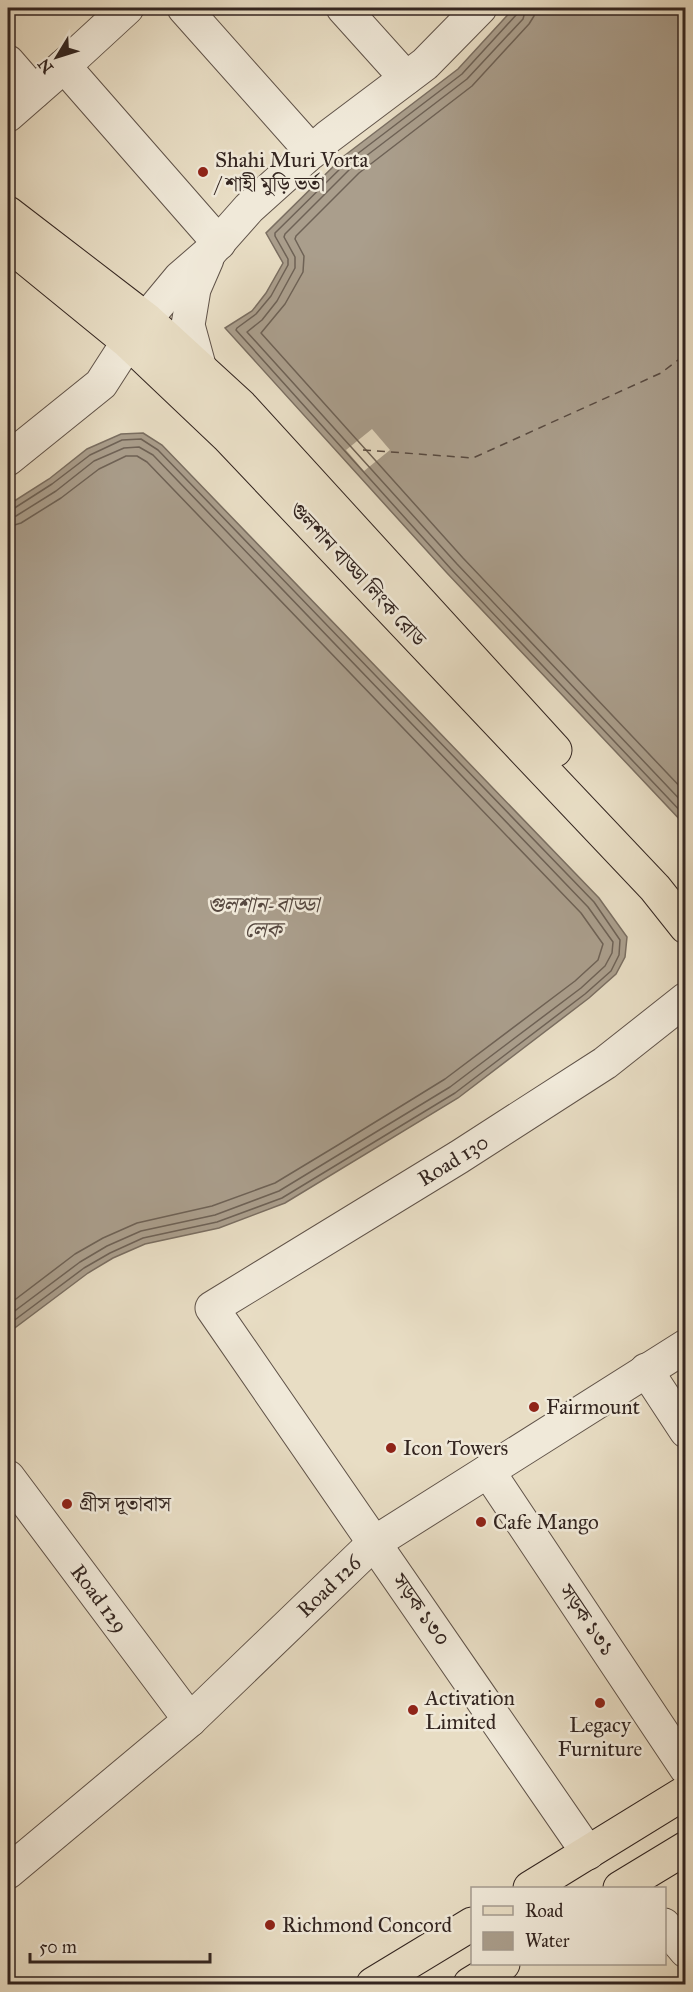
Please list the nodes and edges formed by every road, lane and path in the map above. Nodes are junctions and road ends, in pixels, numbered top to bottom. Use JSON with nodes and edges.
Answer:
{"nodes":[{"id":1,"x":184,"y":8,"type":"edge"},
{"id":2,"x":343,"y":8,"type":"edge"},
{"id":3,"x":480,"y":8,"type":"edge"},
{"id":4,"x":113,"y":12,"type":"edge"},
{"id":5,"x":8,"y":62,"type":"edge"},
{"id":6,"x":64,"y":66,"type":"junction"},
{"id":7,"x":406,"y":78,"type":"junction"},
{"id":8,"x":34,"y":92,"type":"junction"},
{"id":9,"x":8,"y":115,"type":"edge"},
{"id":10,"x":312,"y":152,"type":"junction"},
{"id":11,"x":8,"y":213,"type":"edge"},
{"id":12,"x":8,"y":244,"type":"edge"},
{"id":13,"x":215,"y":247,"type":"junction"},
{"id":14,"x":137,"y":330,"type":"junction"},
{"id":15,"x":200,"y":369,"type":"junction"},
{"id":16,"x":8,"y":459,"type":"edge"},
{"id":17,"x":686,"y":895,"type":"edge"},
{"id":18,"x":686,"y":927,"type":"edge"},
{"id":19,"x":686,"y":999,"type":"edge"},
{"id":20,"x":212,"y":1308,"type":"joint"},
{"id":21,"x":686,"y":1346,"type":"edge"},
{"id":22,"x":646,"y":1370,"type":"junction"},
{"id":23,"x":686,"y":1431,"type":"edge"},
{"id":24,"x":488,"y":1471,"type":"junction"},
{"id":25,"x":8,"y":1477,"type":"edge"},
{"id":26,"x":374,"y":1543,"type":"junction"},
{"id":27,"x":190,"y":1720,"type":"junction"},
{"id":28,"x":686,"y":1768,"type":"edge"},
{"id":29,"x":686,"y":1792,"type":"edge"},
{"id":30,"x":686,"y":1848,"type":"edge"},
{"id":31,"x":588,"y":1853,"type":"junction"},
{"id":32,"x":8,"y":1872,"type":"edge"},
{"id":33,"x":628,"y":1886,"type":"edge"},
{"id":34,"x":532,"y":1887,"type":"edge"},
{"id":35,"x":471,"y":1925,"type":"edge"},
{"id":36,"x":666,"y":1927,"type":"edge"},
{"id":37,"x":686,"y":1951,"type":"edge"},
{"id":38,"x":501,"y":1965,"type":"edge"},
{"id":39,"x":373,"y":1984,"type":"edge"},
{"id":40,"x":470,"y":1984,"type":"edge"}],
"edges":[{"from":1,"to":10,"type":"street"},
{"from":2,"to":7,"type":"street"},
{"from":3,"to":7,"type":"street"},
{"from":4,"to":6,"type":"street"},
{"from":5,"to":8,"type":"street"},
{"from":6,"to":8,"type":"street"},
{"from":6,"to":13,"type":"street"},
{"from":7,"to":10,"type":"street"},
{"from":8,"to":9,"type":"street"},
{"from":10,"to":13,"type":"street"},
{"from":11,"to":14,"type":"main road","name":"গুলশান বাড্ডা লিংক রোড"},
{"from":12,"to":14,"type":"main road","name":"গুলশান বাড্ডা লিংক রোড"},
{"from":13,"to":14,"type":"street"},
{"from":13,"to":15,"type":"street"},
{"from":14,"to":15,"type":"main road","name":"গুলশান বাড্ডা লিংক রোড"},
{"from":14,"to":16,"type":"street"},
{"from":14,"to":18,"type":"main road","name":"গুলশান বাড্ডা লিংক রোড"},
{"from":15,"to":17,"type":"main road","name":"গুলশান বাড্ডা লিংক রোড"},
{"from":19,"to":20,"type":"street","name":"Road 130"},
{"from":20,"to":26,"type":"street","name":"সড়ক ১৩০"},
{"from":21,"to":22,"type":"street","name":"Road 126"},
{"from":22,"to":23,"type":"street"},
{"from":22,"to":24,"type":"street","name":"Road 126"},
{"from":24,"to":26,"type":"street","name":"Road 126"},
{"from":24,"to":28,"type":"street","name":"সড়ক ১৩১"},
{"from":25,"to":27,"type":"street","name":"Road 129"},
{"from":26,"to":27,"type":"street","name":"Road 126"},
{"from":26,"to":31,"type":"street","name":"সড়ক ১৩০"},
{"from":27,"to":32,"type":"street","name":"Road 126"},
{"from":29,"to":31,"type":"main road"},
{"from":30,"to":33,"type":"main road"},
{"from":31,"to":34,"type":"main road"},
{"from":35,"to":39,"type":"main road"},
{"from":36,"to":37,"type":"street"},
{"from":38,"to":40,"type":"main road"}]}
